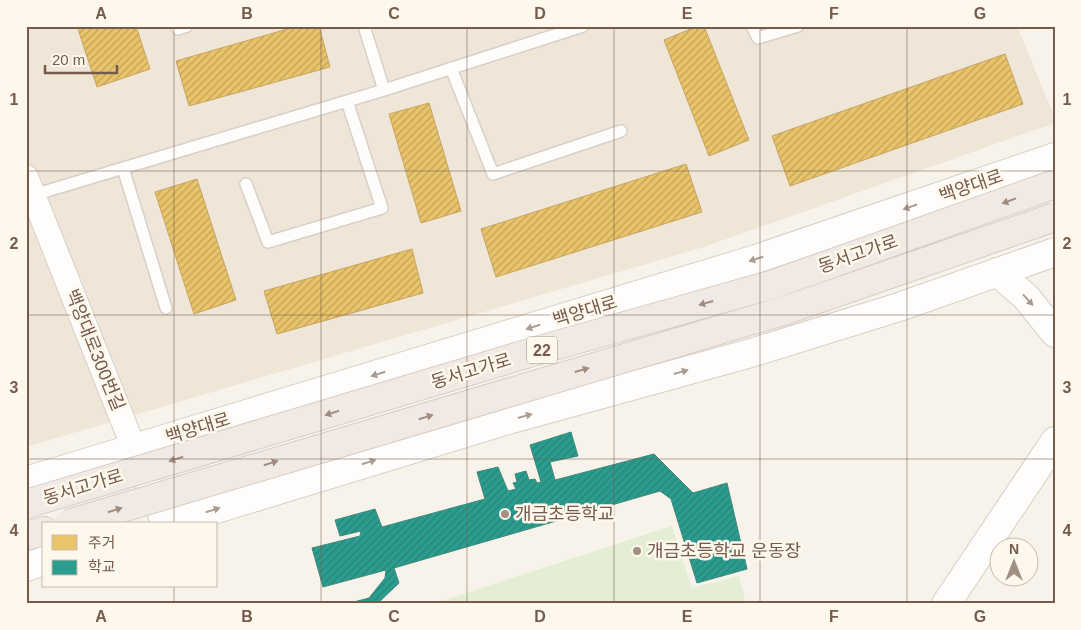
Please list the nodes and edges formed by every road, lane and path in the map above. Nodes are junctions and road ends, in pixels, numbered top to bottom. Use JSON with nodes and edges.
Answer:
{"nodes":[{"id":1,"x":177,"y":26,"type":"edge"},
{"id":2,"x":187,"y":26,"type":"edge"},
{"id":3,"x":364,"y":26,"type":"edge"},
{"id":4,"x":583,"y":26,"type":"edge"},
{"id":5,"x":752,"y":26,"type":"edge"},
{"id":6,"x":798,"y":26,"type":"edge"},
{"id":7,"x":452,"y":68,"type":"junction"},
{"id":8,"x":384,"y":90,"type":"junction"},
{"id":9,"x":347,"y":101,"type":"junction"},
{"id":10,"x":622,"y":130,"type":"dead end"},
{"id":11,"x":1055,"y":157,"type":"edge"},
{"id":12,"x":123,"y":168,"type":"junction"},
{"id":13,"x":246,"y":184,"type":"dead end"},
{"id":14,"x":1055,"y":184,"type":"edge"},
{"id":15,"x":29,"y":190,"type":"edge"},
{"id":16,"x":1055,"y":217,"type":"edge"},
{"id":17,"x":1055,"y":252,"type":"edge"},
{"id":18,"x":997,"y":272,"type":"junction"},
{"id":19,"x":166,"y":308,"type":"dead end"},
{"id":20,"x":1055,"y":333,"type":"edge"},
{"id":21,"x":1055,"y":441,"type":"edge"},
{"id":22,"x":134,"y":447,"type":"junction"},
{"id":23,"x":26,"y":481,"type":"edge"},
{"id":24,"x":26,"y":504,"type":"edge"},
{"id":25,"x":75,"y":522,"type":"edge"},
{"id":26,"x":164,"y":522,"type":"edge"},
{"id":27,"x":172,"y":522,"type":"edge"},
{"id":28,"x":42,"y":532,"type":"edge"},
{"id":29,"x":26,"y":536,"type":"edge"},
{"id":30,"x":42,"y":562,"type":"edge"},
{"id":31,"x":26,"y":567,"type":"edge"},
{"id":32,"x":946,"y":604,"type":"edge"}],
"edges":[{"from":1,"to":2,"type":"lane"},
{"from":3,"to":8,"type":"lane"},
{"from":4,"to":7,"type":"lane"},
{"from":5,"to":6,"type":"lane"},
{"from":7,"to":8,"type":"lane"},
{"from":7,"to":10,"type":"lane"},
{"from":8,"to":9,"type":"lane"},
{"from":9,"to":12,"type":"lane"},
{"from":9,"to":13,"type":"lane"},
{"from":11,"to":22,"type":"main road","name":"백양대로","one_way":true},
{"from":12,"to":15,"type":"lane"},
{"from":12,"to":19,"type":"lane"},
{"from":14,"to":24,"type":"highway","name":"동서고가로","number":"22","one_way":true,"bridge":true},
{"from":15,"to":22,"type":"street","name":"백양대로300번길"},
{"from":25,"to":16,"type":"highway","name":"동서고가로","number":"22","one_way":true,"bridge":true},
{"from":17,"to":18,"type":"main road"},
{"from":18,"to":20,"type":"main road","one_way":true},
{"from":27,"to":18,"type":"main road","one_way":true},
{"from":21,"to":32,"type":"main road"},
{"from":22,"to":23,"type":"main road","name":"백양대로"},
{"from":22,"to":26,"type":"street","name":"백양대로300번길"},
{"from":28,"to":29,"type":"highway","name":"동서고가로"},
{"from":30,"to":31,"type":"main road"}]}
